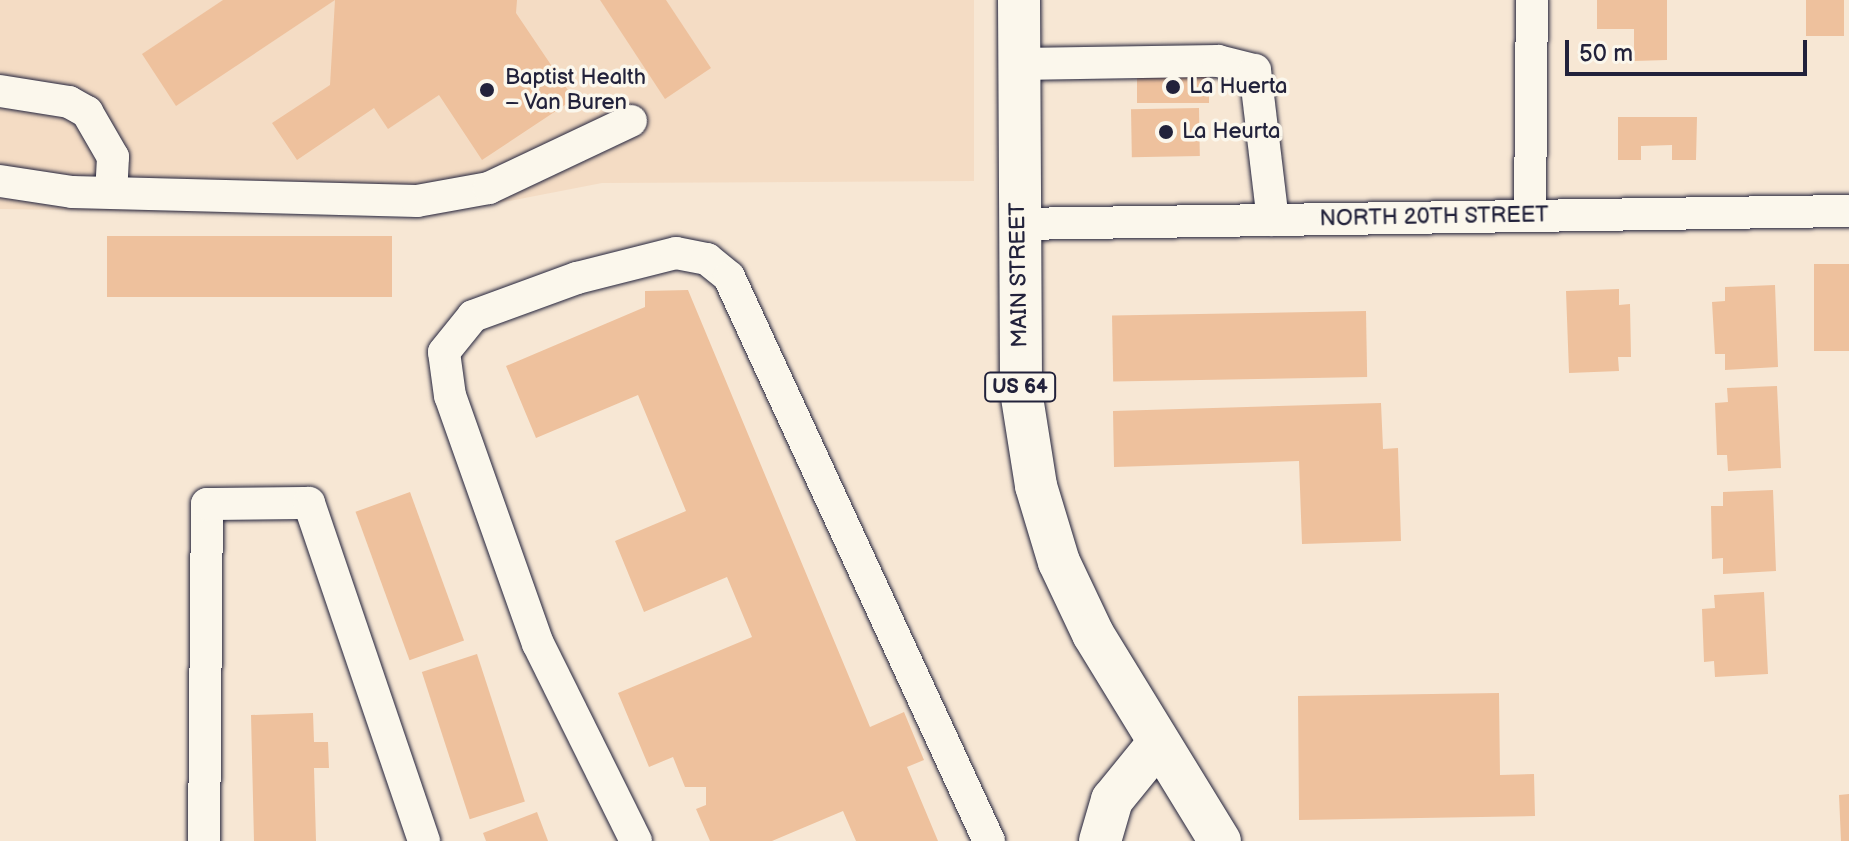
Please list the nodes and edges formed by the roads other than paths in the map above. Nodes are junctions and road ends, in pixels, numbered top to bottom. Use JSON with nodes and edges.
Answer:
{"nodes":[{"id":1,"x":1019,"y":0,"type":"edge"},
{"id":2,"x":1532,"y":0,"type":"edge"},
{"id":3,"x":1019,"y":64,"type":"junction"},
{"id":4,"x":0,"y":91,"type":"edge"},
{"id":5,"x":631,"y":121,"type":"dead end"},
{"id":6,"x":0,"y":181,"type":"edge"},
{"id":7,"x":111,"y":192,"type":"junction"},
{"id":8,"x":1849,"y":211,"type":"edge"},
{"id":9,"x":1530,"y":216,"type":"junction"},
{"id":10,"x":1273,"y":220,"type":"junction"},
{"id":11,"x":1018,"y":224,"type":"junction"},
{"id":12,"x":1155,"y":747,"type":"junction"},
{"id":13,"x":204,"y":841,"type":"edge"},
{"id":14,"x":424,"y":841,"type":"edge"},
{"id":15,"x":636,"y":841,"type":"edge"},
{"id":16,"x":989,"y":841,"type":"edge"},
{"id":17,"x":1100,"y":841,"type":"edge"},
{"id":18,"x":1220,"y":841,"type":"edge"}],
"edges":[{"from":1,"to":3,"type":"main road","name":"MAIN STREET","number":"US 64"},
{"from":2,"to":9,"type":"street"},
{"from":3,"to":10,"type":"street"},
{"from":3,"to":11,"type":"main road","name":"MAIN STREET","number":"US 64"},
{"from":4,"to":7,"type":"street"},
{"from":5,"to":7,"type":"street"},
{"from":6,"to":7,"type":"street"},
{"from":8,"to":9,"type":"street","name":"NORTH 20TH STREET"},
{"from":9,"to":10,"type":"street","name":"NORTH 20TH STREET"},
{"from":10,"to":11,"type":"street","name":"NORTH 20TH STREET"},
{"from":11,"to":12,"type":"main road","name":"MAIN STREET","number":"US 64"},
{"from":12,"to":17,"type":"main road"},
{"from":12,"to":18,"type":"main road","number":"US 64"},
{"from":13,"to":14,"type":"street"},
{"from":15,"to":16,"type":"street"}]}
